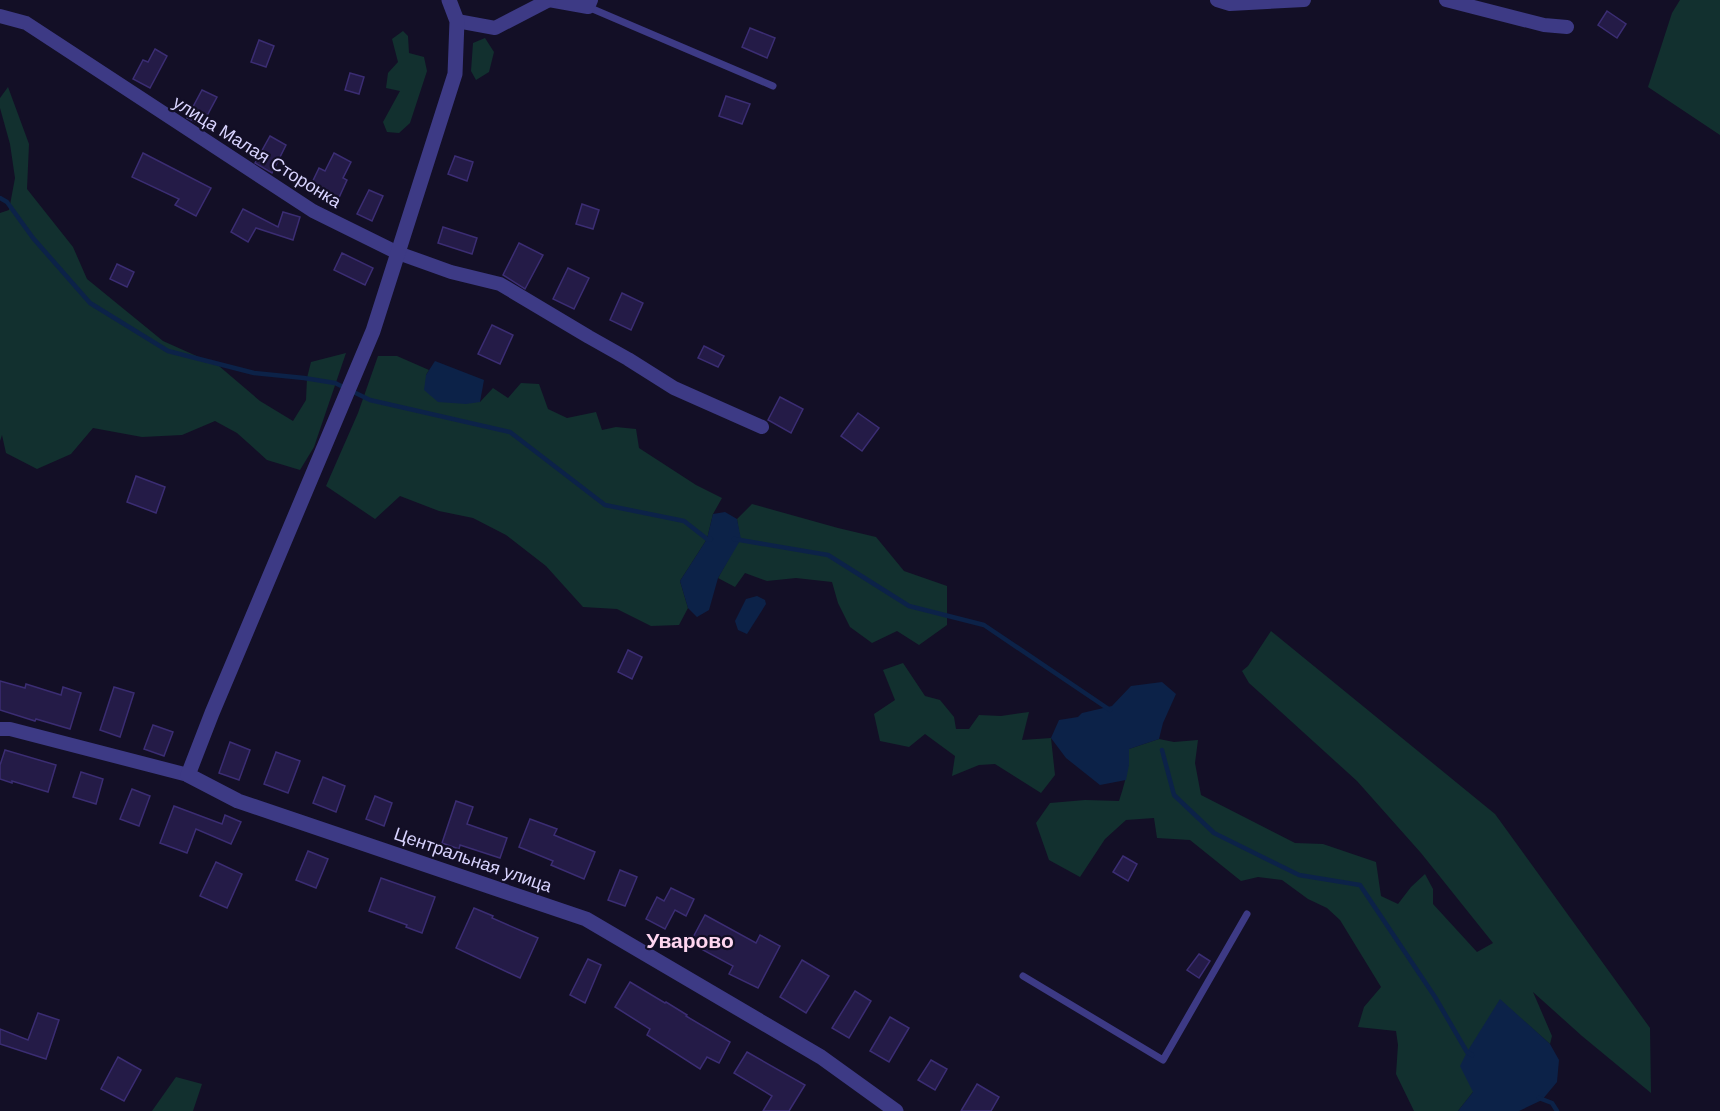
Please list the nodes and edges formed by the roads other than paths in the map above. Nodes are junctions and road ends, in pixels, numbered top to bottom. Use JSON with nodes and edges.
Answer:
{"nodes":[{"id":1,"x":449,"y":0,"type":"edge"},
{"id":2,"x":549,"y":0,"type":"edge"},
{"id":3,"x":1217,"y":0,"type":"edge"},
{"id":4,"x":1304,"y":0,"type":"edge"},
{"id":5,"x":1446,"y":0,"type":"edge"},
{"id":6,"x":589,"y":4,"type":"edge"},
{"id":7,"x":0,"y":16,"type":"edge"},
{"id":8,"x":457,"y":21,"type":"junction"},
{"id":9,"x":1567,"y":27,"type":"dead end"},
{"id":10,"x":773,"y":86,"type":"dead end"},
{"id":11,"x":398,"y":253,"type":"junction"},
{"id":12,"x":762,"y":427,"type":"dead end"},
{"id":13,"x":0,"y":729,"type":"edge"},
{"id":14,"x":188,"y":775,"type":"junction"},
{"id":15,"x":1246,"y":914,"type":"dead end"},
{"id":16,"x":1023,"y":976,"type":"dead end"},
{"id":17,"x":896,"y":1111,"type":"edge"}],
"edges":[{"from":1,"to":8,"type":"street"},
{"from":2,"to":6,"type":"street"},
{"from":2,"to":8,"type":"street"},
{"from":3,"to":4,"type":"street"},
{"from":5,"to":9,"type":"street"},
{"from":6,"to":10,"type":"lane"},
{"from":7,"to":11,"type":"street","name":"улица Малая Сторонка"},
{"from":8,"to":11,"type":"street"},
{"from":11,"to":12,"type":"street","name":"улица Малая Сторонка"},
{"from":11,"to":14,"type":"street"},
{"from":13,"to":14,"type":"street","name":"Центральная улица"},
{"from":14,"to":17,"type":"street","name":"Центральная улица"},
{"from":15,"to":16,"type":"lane"}]}
